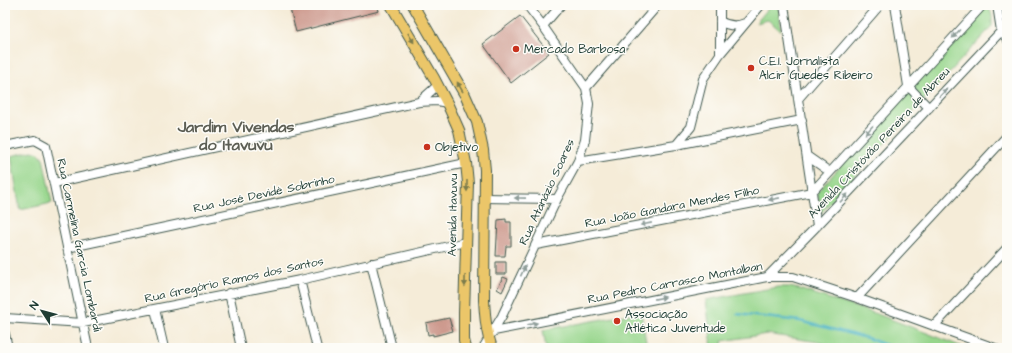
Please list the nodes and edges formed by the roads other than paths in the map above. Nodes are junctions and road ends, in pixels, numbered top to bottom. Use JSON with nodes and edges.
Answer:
{"nodes":[{"id":1,"x":391,"y":5,"type":"edge"},
{"id":2,"x":413,"y":5,"type":"edge"},
{"id":3,"x":527,"y":5,"type":"edge"},
{"id":4,"x":561,"y":5,"type":"edge"},
{"id":5,"x":658,"y":5,"type":"edge"},
{"id":6,"x":720,"y":5,"type":"edge"},
{"id":7,"x":761,"y":5,"type":"edge"},
{"id":8,"x":784,"y":5,"type":"edge"},
{"id":9,"x":880,"y":5,"type":"edge"},
{"id":10,"x":895,"y":5,"type":"edge"},
{"id":11,"x":982,"y":5,"type":"edge"},
{"id":12,"x":997,"y":5,"type":"edge"},
{"id":13,"x":720,"y":20,"type":"junction"},
{"id":14,"x":746,"y":23,"type":"junction"},
{"id":15,"x":542,"y":26,"type":"junction"},
{"id":16,"x":1004,"y":28,"type":"edge"},
{"id":17,"x":1007,"y":39,"type":"edge"},
{"id":18,"x":720,"y":54,"type":"junction"},
{"id":19,"x":438,"y":85,"type":"junction"},
{"id":20,"x":908,"y":86,"type":"junction"},
{"id":21,"x":586,"y":88,"type":"junction"},
{"id":22,"x":798,"y":99,"type":"junction"},
{"id":23,"x":419,"y":102,"type":"junction"},
{"id":24,"x":447,"y":103,"type":"junction"},
{"id":25,"x":928,"y":108,"type":"junction"},
{"id":26,"x":802,"y":120,"type":"junction"},
{"id":27,"x":692,"y":127,"type":"junction"},
{"id":28,"x":1007,"y":136,"type":"edge"},
{"id":29,"x":701,"y":140,"type":"junction"},
{"id":30,"x":676,"y":145,"type":"junction"},
{"id":31,"x":5,"y":146,"type":"edge"},
{"id":32,"x":807,"y":156,"type":"junction"},
{"id":33,"x":578,"y":161,"type":"junction"},
{"id":34,"x":466,"y":163,"type":"junction"},
{"id":35,"x":830,"y":172,"type":"junction"},
{"id":36,"x":54,"y":183,"type":"junction"},
{"id":37,"x":812,"y":192,"type":"junction"},
{"id":38,"x":484,"y":198,"type":"junction"},
{"id":39,"x":557,"y":199,"type":"junction"},
{"id":40,"x":467,"y":209,"type":"junction"},
{"id":41,"x":817,"y":226,"type":"junction"},
{"id":42,"x":466,"y":242,"type":"junction"},
{"id":43,"x":536,"y":245,"type":"junction"},
{"id":44,"x":67,"y":248,"type":"junction"},
{"id":45,"x":1007,"y":248,"type":"edge"},
{"id":46,"x":371,"y":263,"type":"junction"},
{"id":47,"x":768,"y":277,"type":"junction"},
{"id":48,"x":300,"y":280,"type":"junction"},
{"id":49,"x":229,"y":293,"type":"junction"},
{"id":50,"x":857,"y":298,"type":"junction"},
{"id":51,"x":155,"y":309,"type":"junction"},
{"id":52,"x":5,"y":318,"type":"edge"},
{"id":53,"x":82,"y":323,"type":"junction"},
{"id":54,"x":934,"y":326,"type":"junction"},
{"id":55,"x":5,"y":334,"type":"edge"},
{"id":56,"x":489,"y":342,"type":"edge"},
{"id":57,"x":8,"y":348,"type":"edge"},
{"id":58,"x":88,"y":348,"type":"edge"},
{"id":59,"x":164,"y":348,"type":"edge"},
{"id":60,"x":241,"y":348,"type":"edge"},
{"id":61,"x":317,"y":348,"type":"edge"},
{"id":62,"x":392,"y":348,"type":"edge"},
{"id":63,"x":466,"y":348,"type":"edge"},
{"id":64,"x":995,"y":348,"type":"edge"}],
"edges":[{"from":1,"to":19,"type":"main road","name":"Avenida Itavuvu","one_way":true},
{"from":38,"to":2,"type":"main road","one_way":true},
{"from":3,"to":15,"type":"street","name":"Rua Atanázio Soares"},
{"from":4,"to":15,"type":"street"},
{"from":5,"to":21,"type":"street"},
{"from":6,"to":13,"type":"street"},
{"from":7,"to":14,"type":"street"},
{"from":8,"to":22,"type":"street"},
{"from":9,"to":22,"type":"street"},
{"from":10,"to":20,"type":"street"},
{"from":11,"to":20,"type":"street","name":"Avenida Cristóvão Pereira de Abreu","one_way":true},
{"from":12,"to":16,"type":"street"},
{"from":13,"to":14,"type":"street"},
{"from":13,"to":18,"type":"street"},
{"from":14,"to":18,"type":"street"},
{"from":15,"to":21,"type":"street","name":"Rua Atanázio Soares"},
{"from":16,"to":17,"type":"street"},
{"from":25,"to":16,"type":"street","name":"Avenida Cristóvão Pereira de Abreu","one_way":true},
{"from":18,"to":27,"type":"street"},
{"from":19,"to":23,"type":"street"},
{"from":19,"to":24,"type":"main road","name":"Avenida Itavuvu"},
{"from":20,"to":25,"type":"street"},
{"from":20,"to":35,"type":"street","name":"Avenida Cristóvão Pereira de Abreu","one_way":true},
{"from":21,"to":33,"type":"street","name":"Rua Atanázio Soares"},
{"from":22,"to":26,"type":"street"},
{"from":23,"to":24,"type":"street"},
{"from":23,"to":36,"type":"street"},
{"from":24,"to":34,"type":"main road","name":"Avenida Itavuvu"},
{"from":41,"to":25,"type":"street","name":"Avenida Cristóvão Pereira de Abreu","one_way":true},
{"from":26,"to":29,"type":"street"},
{"from":26,"to":32,"type":"street"},
{"from":27,"to":29,"type":"street"},
{"from":27,"to":30,"type":"street"},
{"from":28,"to":50,"type":"street"},
{"from":29,"to":30,"type":"street"},
{"from":30,"to":33,"type":"street"},
{"from":31,"to":36,"type":"street","name":"Rua Carmelina Garcia Lombardi"},
{"from":32,"to":35,"type":"street"},
{"from":32,"to":37,"type":"street"},
{"from":33,"to":39,"type":"street","name":"Rua Atanázio Soares"},
{"from":34,"to":40,"type":"main road","name":"Avenida Itavuvu","one_way":true},
{"from":34,"to":44,"type":"street","name":"Rua José Devidé Sobrinho"},
{"from":35,"to":37,"type":"street","name":"Avenida Cristóvão Pereira de Abreu"},
{"from":36,"to":44,"type":"street","name":"Rua Carmelina Garcia Lombardi"},
{"from":37,"to":41,"type":"street"},
{"from":37,"to":43,"type":"street","name":"Rua João Gandara Mendes Filho","one_way":true},
{"from":39,"to":38,"type":"street","one_way":true},
{"from":38,"to":40,"type":"main road"},
{"from":38,"to":56,"type":"main road"},
{"from":39,"to":43,"type":"street","name":"Rua Atanázio Soares"},
{"from":40,"to":42,"type":"main road","name":"Avenida Itavuvu"},
{"from":41,"to":47,"type":"street","name":"Avenida Cristóvão Pereira de Abreu"},
{"from":42,"to":46,"type":"street","name":"Rua Gregório Ramos dos Santos"},
{"from":42,"to":63,"type":"main road","name":"Avenida Itavuvu","one_way":true},
{"from":56,"to":43,"type":"street","name":"Rua Atanázio Soares","one_way":true},
{"from":44,"to":53,"type":"street","name":"Rua Carmelina Garcia Lombardi"},
{"from":45,"to":54,"type":"street"},
{"from":46,"to":48,"type":"street","name":"Rua Gregório Ramos dos Santos"},
{"from":46,"to":62,"type":"street"},
{"from":47,"to":50,"type":"street","name":"Rua Pedro Carrasco Montalban"},
{"from":56,"to":47,"type":"street","name":"Rua Pedro Carrasco Montalban","one_way":true},
{"from":48,"to":49,"type":"street","name":"Rua Gregório Ramos dos Santos"},
{"from":48,"to":61,"type":"street"},
{"from":49,"to":51,"type":"street","name":"Rua Gregório Ramos dos Santos"},
{"from":49,"to":60,"type":"street"},
{"from":50,"to":54,"type":"street","name":"Rua Pedro Carrasco Montalban"},
{"from":51,"to":53,"type":"street","name":"Rua Gregório Ramos dos Santos"},
{"from":51,"to":59,"type":"street"},
{"from":52,"to":53,"type":"street","name":"Rua Gregório Ramos dos Santos"},
{"from":53,"to":58,"type":"street","name":"Rua Carmelina Garcia Lombardi"},
{"from":54,"to":64,"type":"street","name":"Rua Pedro Carrasco Montalban"},
{"from":55,"to":57,"type":"street"}]}
